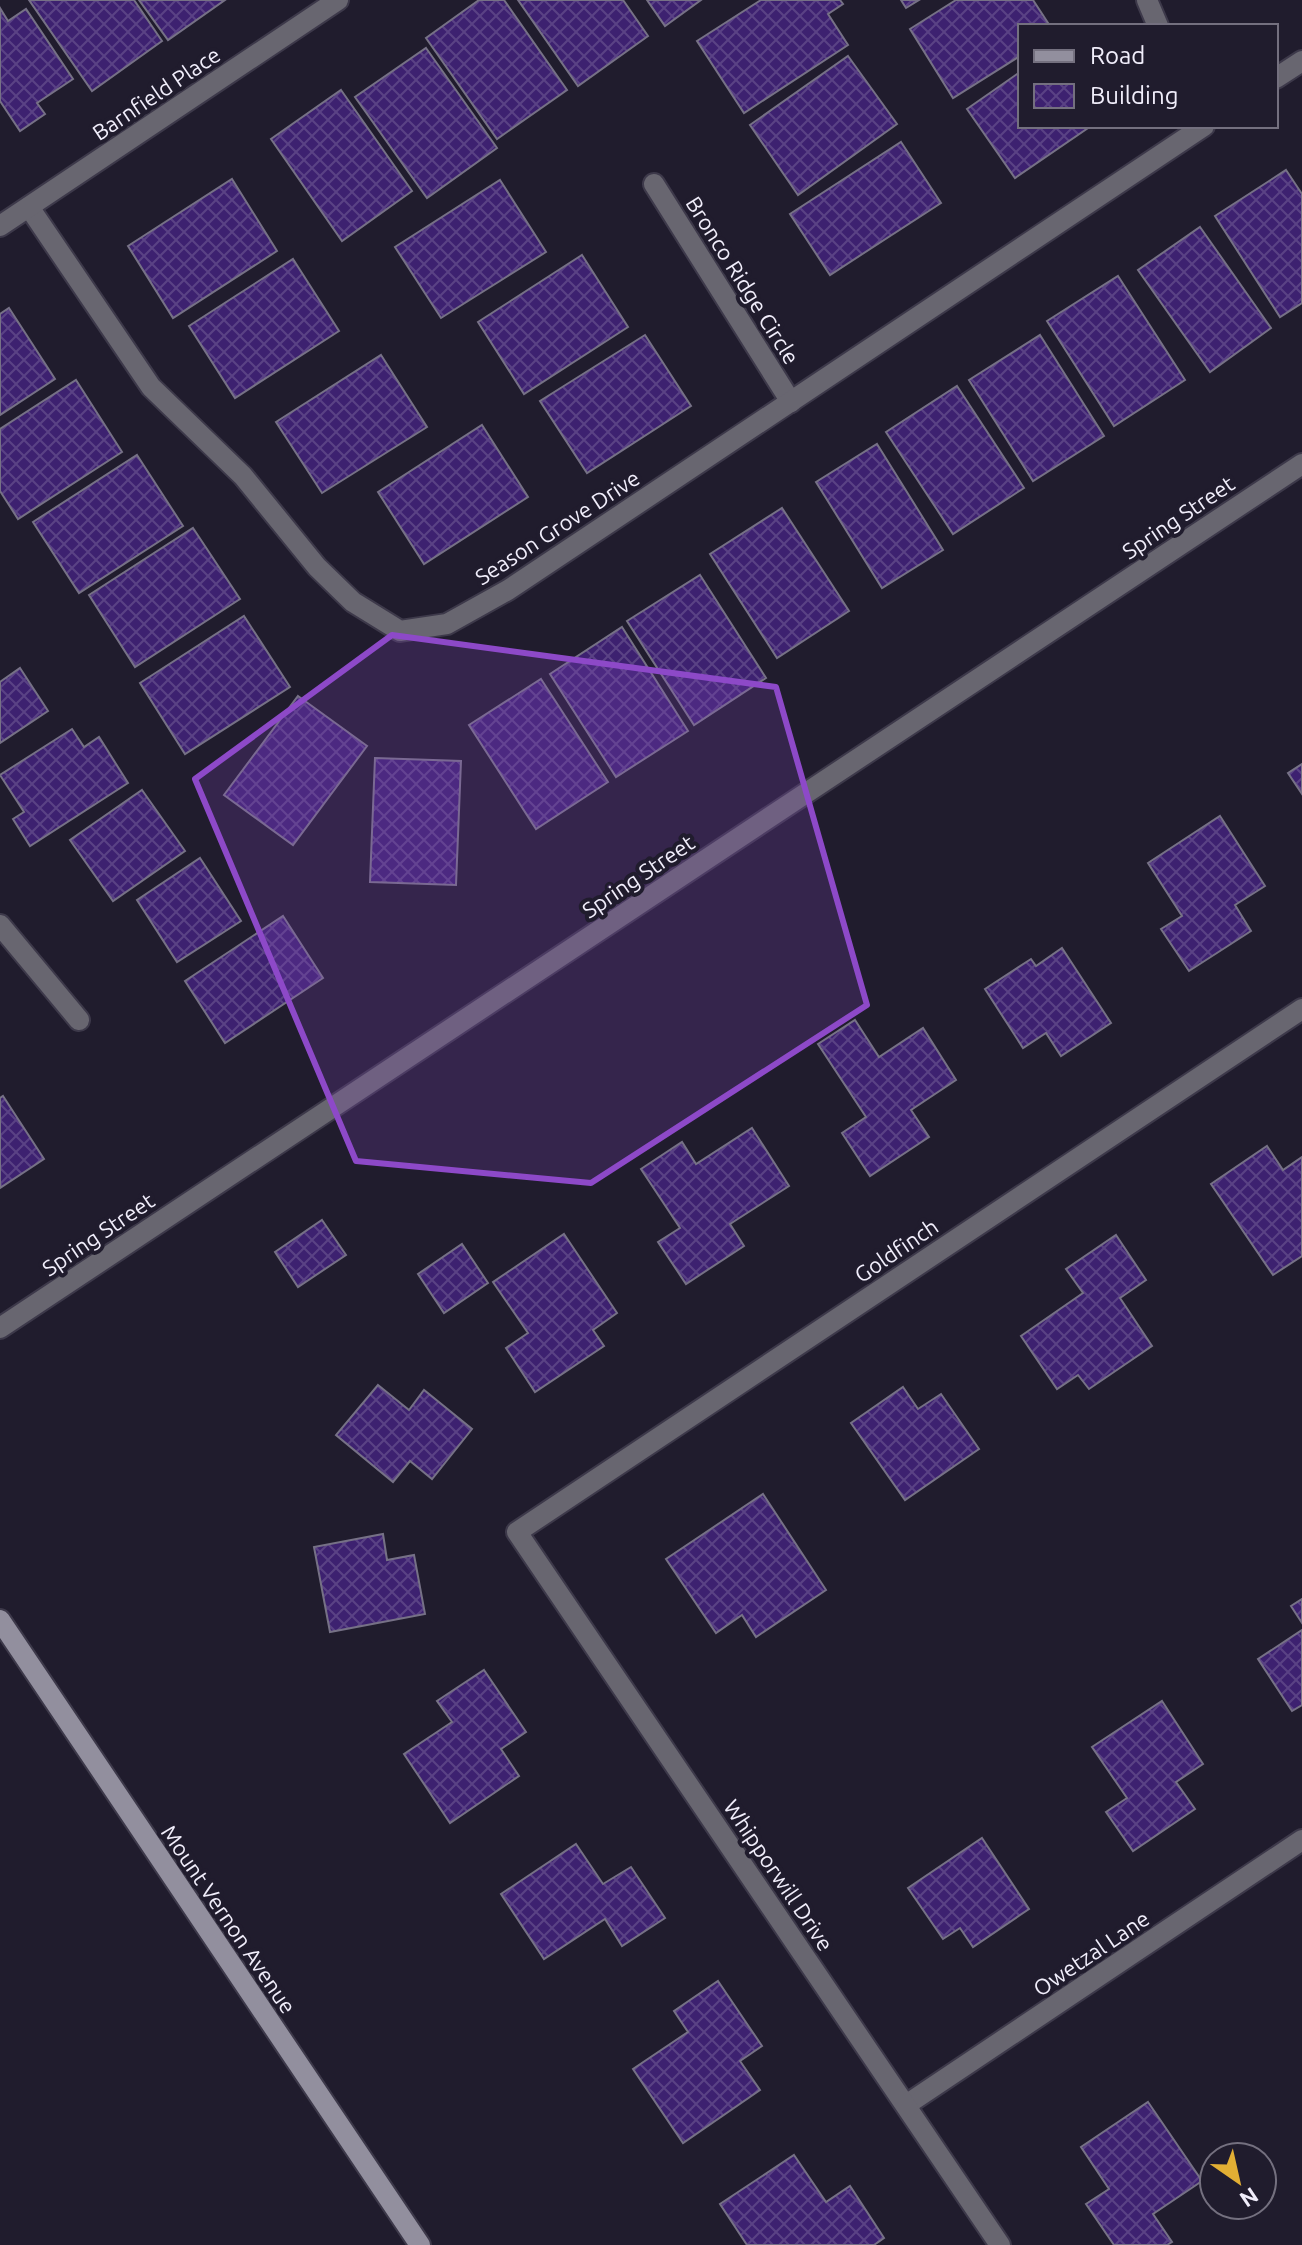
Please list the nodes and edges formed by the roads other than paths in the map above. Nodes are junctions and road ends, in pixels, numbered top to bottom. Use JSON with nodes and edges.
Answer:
{"nodes":[{"id":1,"x":338,"y":0,"type":"edge"},
{"id":2,"x":1147,"y":0,"type":"edge"},
{"id":3,"x":1157,"y":24,"type":"edge"},
{"id":4,"x":1302,"y":61,"type":"edge"},
{"id":5,"x":1278,"y":77,"type":"edge"},
{"id":6,"x":1201,"y":128,"type":"edge"},
{"id":7,"x":654,"y":184,"type":"dead end"},
{"id":8,"x":29,"y":207,"type":"junction"},
{"id":9,"x":0,"y":226,"type":"edge"},
{"id":10,"x":791,"y":402,"type":"junction"},
{"id":11,"x":1302,"y":464,"type":"edge"},
{"id":12,"x":0,"y":925,"type":"edge"},
{"id":13,"x":1302,"y":1009,"type":"edge"},
{"id":14,"x":79,"y":1020,"type":"dead end"},
{"id":15,"x":0,"y":1328,"type":"edge"},
{"id":16,"x":517,"y":1532,"type":"joint"},
{"id":17,"x":0,"y":1620,"type":"edge"},
{"id":18,"x":1302,"y":1840,"type":"edge"},
{"id":19,"x":906,"y":2105,"type":"junction"},
{"id":20,"x":420,"y":2245,"type":"edge"},
{"id":21,"x":1000,"y":2245,"type":"edge"}],
"edges":[{"from":1,"to":8,"type":"street","name":"Barnfield Place"},
{"from":2,"to":3,"type":"street"},
{"from":4,"to":5,"type":"street"},
{"from":6,"to":10,"type":"street","name":"Season Grove Drive"},
{"from":7,"to":10,"type":"street","name":"Bronco Ridge Circle"},
{"from":8,"to":9,"type":"street","name":"Barnfield Place"},
{"from":8,"to":10,"type":"street","name":"Season Grove Drive"},
{"from":11,"to":15,"type":"street","name":"Spring Street"},
{"from":12,"to":14,"type":"street"},
{"from":13,"to":16,"type":"street","name":"Goldfinch"},
{"from":16,"to":19,"type":"street","name":"Whipporwill Drive"},
{"from":17,"to":20,"type":"main road","name":"Mount Vernon Avenue"},
{"from":18,"to":19,"type":"street","name":"Owetzal Lane"},
{"from":19,"to":21,"type":"street","name":"Whipporwill Drive"}]}
